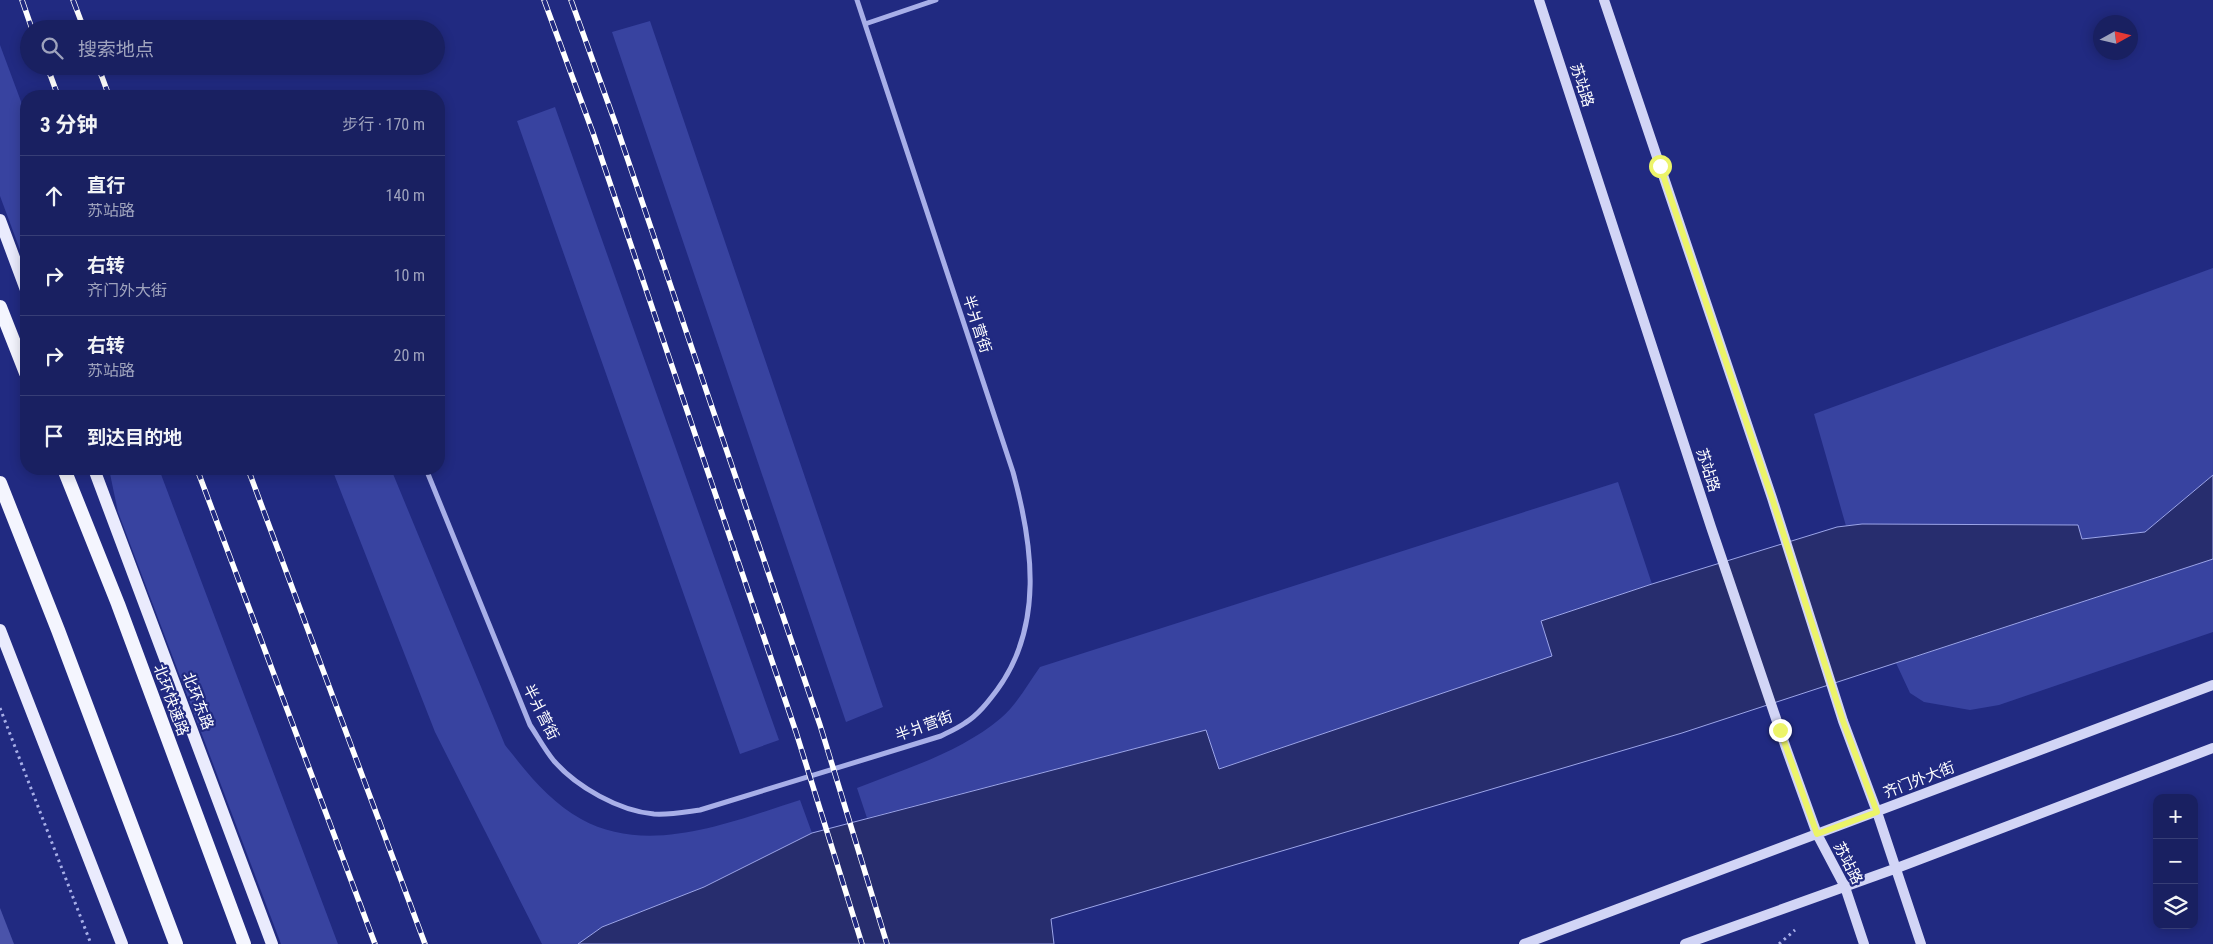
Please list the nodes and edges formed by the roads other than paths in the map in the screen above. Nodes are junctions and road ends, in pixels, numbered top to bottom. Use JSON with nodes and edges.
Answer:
{"nodes":[{"id":1,"x":857,"y":0,"type":"edge"},
{"id":2,"x":936,"y":0,"type":"edge"},
{"id":3,"x":1539,"y":0,"type":"edge"},
{"id":4,"x":1604,"y":0,"type":"edge"},
{"id":5,"x":864,"y":24,"type":"junction"},
{"id":6,"x":0,"y":220,"type":"edge"},
{"id":7,"x":20,"y":274,"type":"edge"},
{"id":8,"x":0,"y":307,"type":"edge"},
{"id":9,"x":20,"y":358,"type":"edge"},
{"id":10,"x":66,"y":475,"type":"edge"},
{"id":11,"x":96,"y":475,"type":"edge"},
{"id":12,"x":428,"y":475,"type":"edge"},
{"id":13,"x":0,"y":483,"type":"edge"},
{"id":14,"x":0,"y":630,"type":"edge"},
{"id":15,"x":2213,"y":685,"type":"edge"},
{"id":16,"x":2213,"y":748,"type":"edge"},
{"id":17,"x":1877,"y":812,"type":"junction"},
{"id":18,"x":1817,"y":834,"type":"junction"},
{"id":19,"x":1897,"y":868,"type":"junction"},
{"id":20,"x":1845,"y":887,"type":"junction"},
{"id":21,"x":122,"y":944,"type":"edge"},
{"id":22,"x":176,"y":944,"type":"edge"},
{"id":23,"x":244,"y":944,"type":"edge"},
{"id":24,"x":272,"y":944,"type":"edge"},
{"id":25,"x":1524,"y":944,"type":"edge"},
{"id":26,"x":1685,"y":944,"type":"edge"},
{"id":27,"x":1864,"y":944,"type":"edge"},
{"id":28,"x":1921,"y":944,"type":"edge"}],
"edges":[{"from":1,"to":5,"type":"street","name":"半爿营街"},
{"from":2,"to":5,"type":"street"},
{"from":3,"to":18,"type":"main road","name":"苏站路"},
{"from":4,"to":17,"type":"main road"},
{"from":5,"to":12,"type":"street","name":"半爿营街"},
{"from":6,"to":7,"type":"main road"},
{"from":8,"to":9,"type":"highway"},
{"from":10,"to":23,"type":"highway","name":"北环快速路"},
{"from":11,"to":24,"type":"main road","name":"北环东路"},
{"from":13,"to":22,"type":"highway"},
{"from":14,"to":21,"type":"main road"},
{"from":15,"to":17,"type":"main road","name":"齐门外大街"},
{"from":16,"to":19,"type":"main road"},
{"from":17,"to":18,"type":"main road","name":"齐门外大街"},
{"from":17,"to":19,"type":"main road"},
{"from":18,"to":20,"type":"main road","name":"苏站路"},
{"from":18,"to":25,"type":"main road","name":"齐门外大街"},
{"from":19,"to":20,"type":"main road"},
{"from":19,"to":28,"type":"main road"},
{"from":20,"to":26,"type":"main road"},
{"from":20,"to":27,"type":"main road","name":"苏站路"}]}
